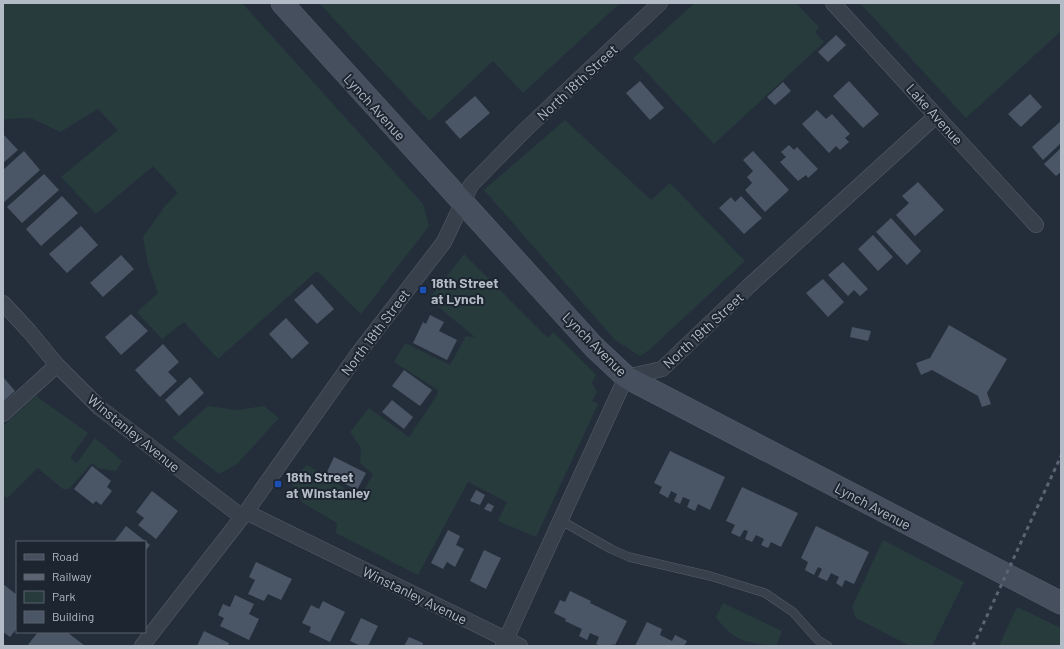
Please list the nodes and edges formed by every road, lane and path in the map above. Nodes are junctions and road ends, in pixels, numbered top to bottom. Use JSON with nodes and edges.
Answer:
{"nodes":[{"id":1,"x":282,"y":3,"type":"edge"},
{"id":2,"x":660,"y":3,"type":"edge"},
{"id":3,"x":833,"y":3,"type":"edge"},
{"id":4,"x":936,"y":116,"type":"junction"},
{"id":5,"x":462,"y":203,"type":"junction"},
{"id":6,"x":1036,"y":225,"type":"dead end"},
{"id":7,"x":3,"y":304,"type":"edge"},
{"id":8,"x":57,"y":365,"type":"junction"},
{"id":9,"x":626,"y":377,"type":"junction"},
{"id":10,"x":3,"y":414,"type":"edge"},
{"id":11,"x":244,"y":514,"type":"junction"},
{"id":12,"x":560,"y":520,"type":"junction"},
{"id":13,"x":1061,"y":603,"type":"edge"},
{"id":14,"x":505,"y":643,"type":"edge"},
{"id":15,"x":142,"y":646,"type":"edge"},
{"id":16,"x":520,"y":646,"type":"edge"},
{"id":17,"x":828,"y":646,"type":"edge"}],
"edges":[{"from":1,"to":5,"type":"street","name":"Lynch Avenue"},
{"from":2,"to":5,"type":"street","name":"North 18th Street"},
{"from":3,"to":4,"type":"street","name":"Lake Avenue"},
{"from":4,"to":6,"type":"street","name":"Lake Avenue"},
{"from":4,"to":9,"type":"street","name":"North 19th Street"},
{"from":5,"to":9,"type":"street","name":"Lynch Avenue"},
{"from":5,"to":11,"type":"street","name":"North 18th Street"},
{"from":7,"to":8,"type":"street","name":"Winstanley Avenue"},
{"from":8,"to":10,"type":"street"},
{"from":8,"to":11,"type":"street","name":"Winstanley Avenue"},
{"from":9,"to":12,"type":"street"},
{"from":9,"to":13,"type":"street","name":"Lynch Avenue"},
{"from":11,"to":14,"type":"street","name":"Winstanley Avenue"},
{"from":11,"to":15,"type":"street","name":"North 18th Street"},
{"from":12,"to":14,"type":"street"},
{"from":12,"to":17,"type":"lane"},
{"from":14,"to":16,"type":"street","name":"Winstanley Avenue"}]}
